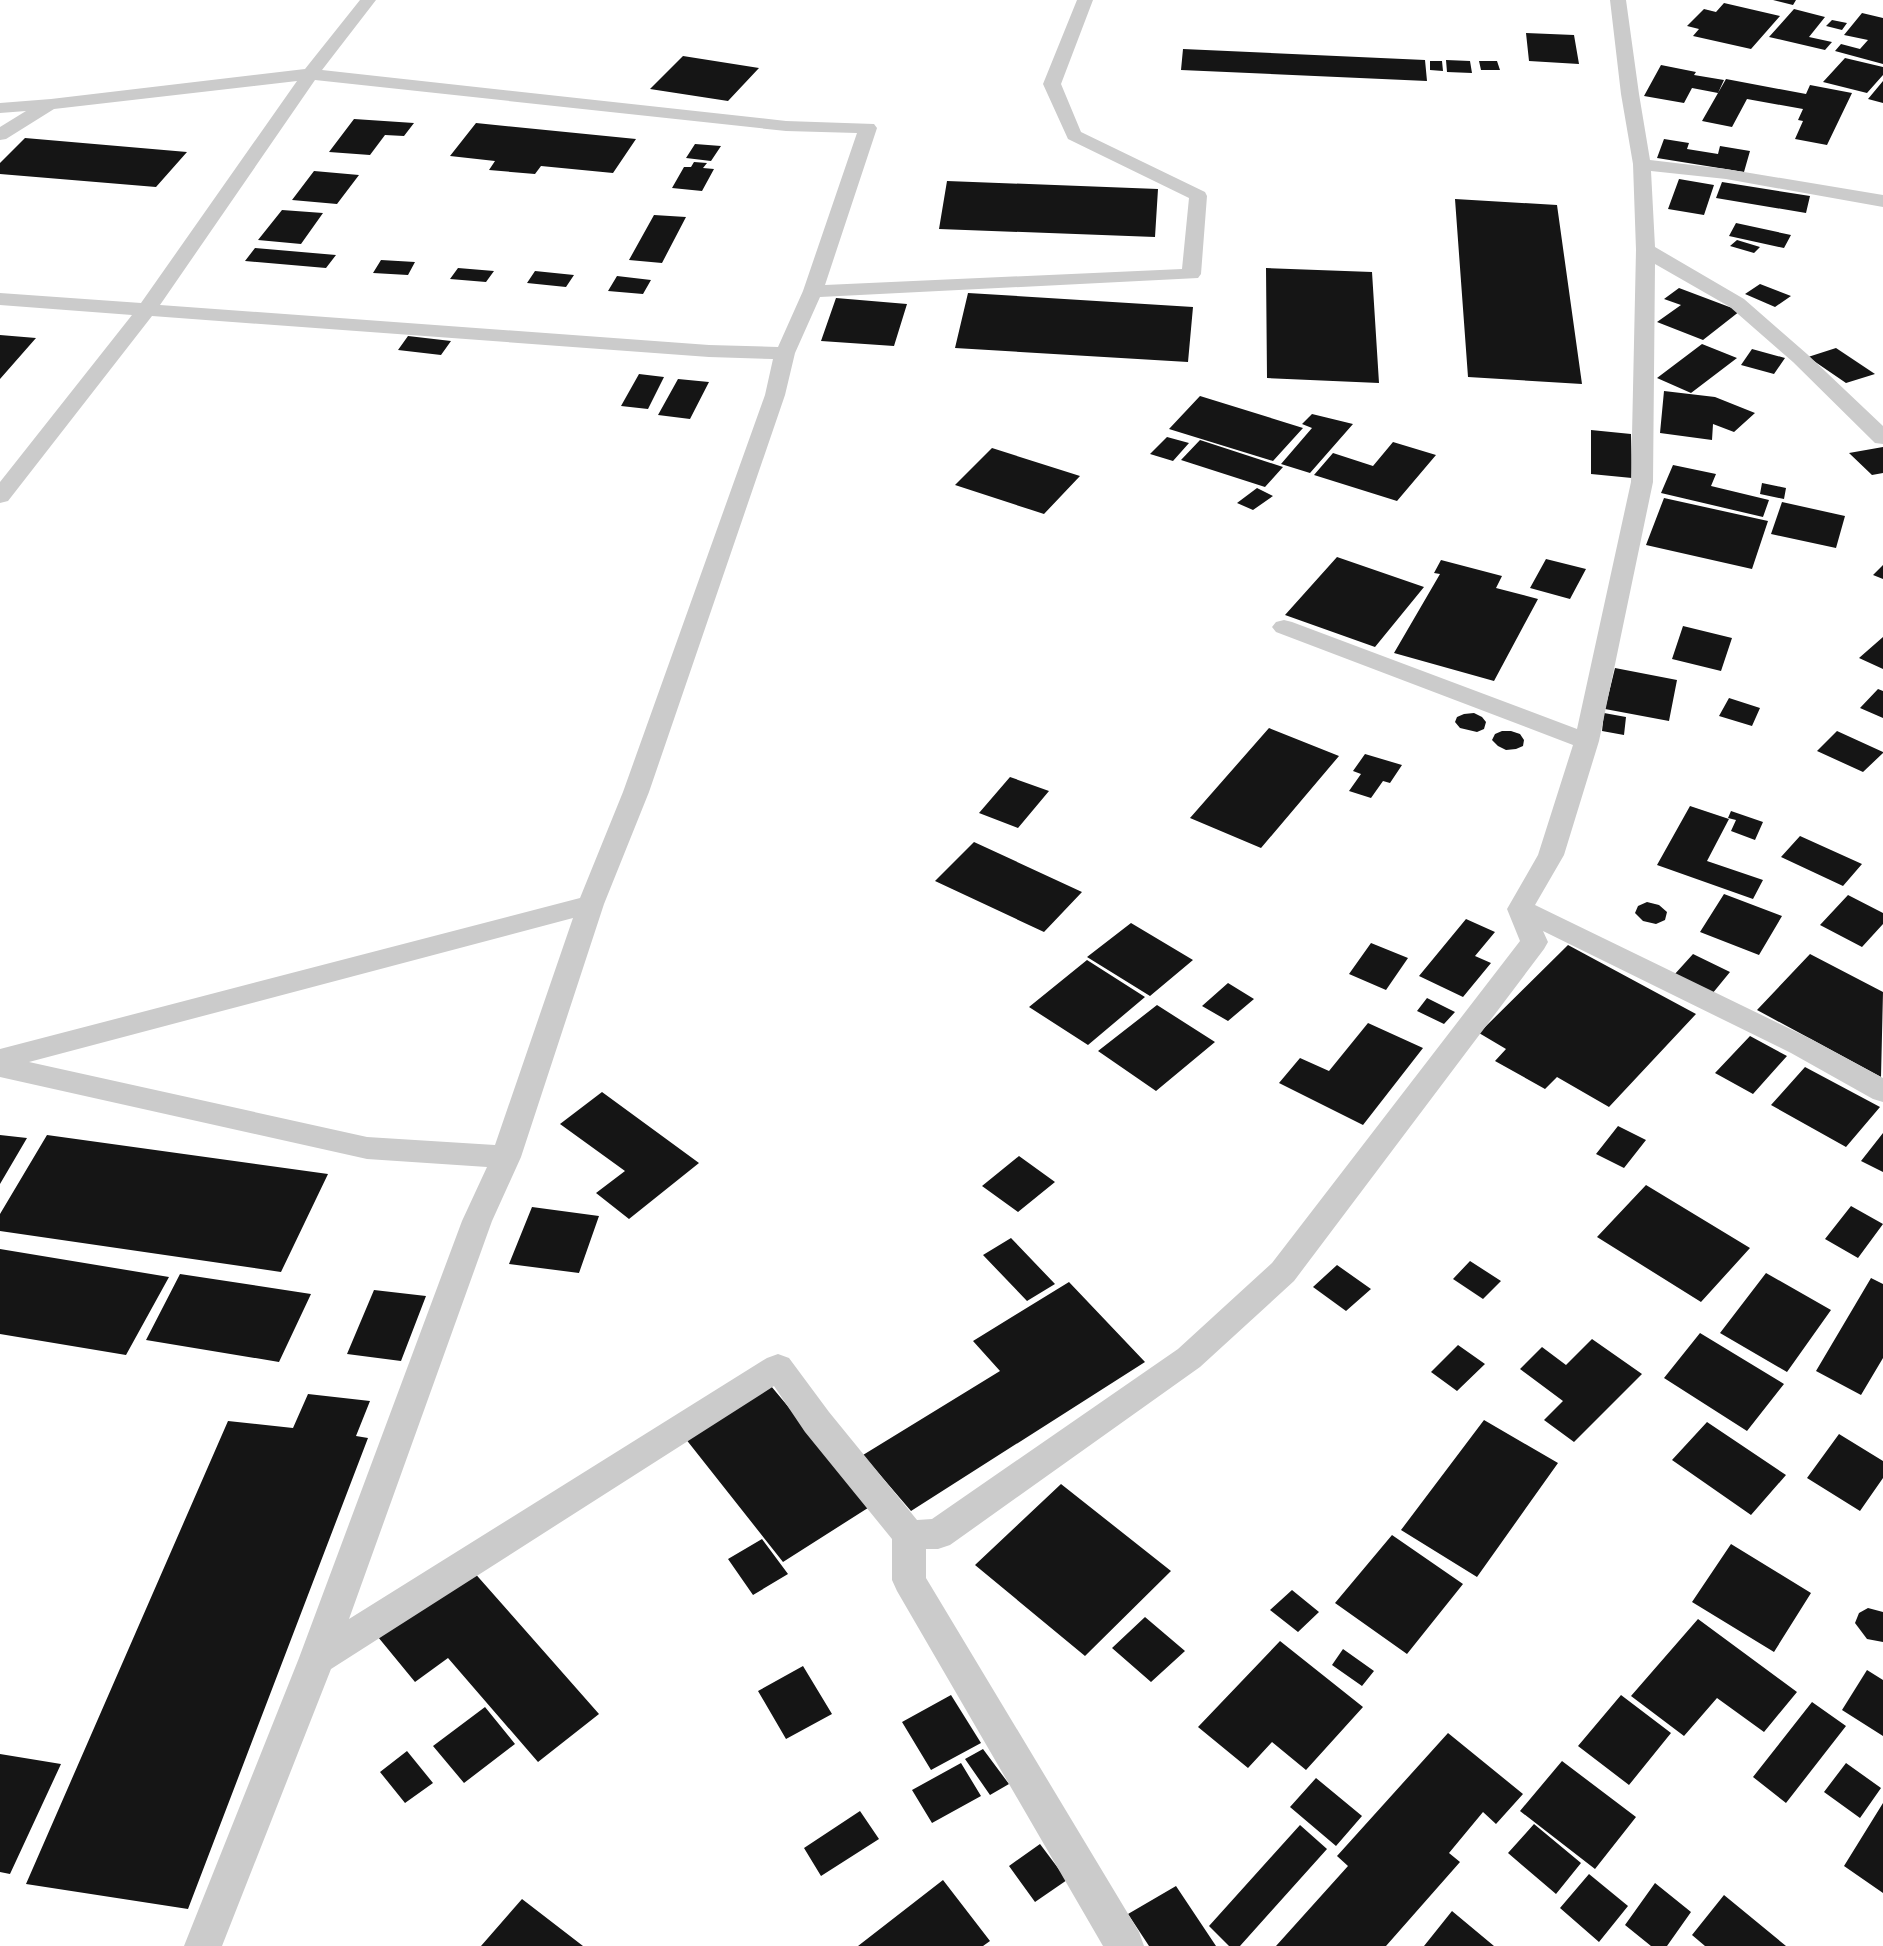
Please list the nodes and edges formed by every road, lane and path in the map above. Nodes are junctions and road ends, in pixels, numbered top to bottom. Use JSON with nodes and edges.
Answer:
{"nodes":[{"id":1,"x":368,"y":0,"type":"edge"},
{"id":2,"x":1085,"y":0,"type":"edge"},
{"id":3,"x":1618,"y":0,"type":"edge"},
{"id":4,"x":310,"y":74,"type":"junction"},
{"id":5,"x":51,"y":104,"type":"junction"},
{"id":6,"x":0,"y":108,"type":"edge"},
{"id":7,"x":0,"y":135,"type":"edge"},
{"id":8,"x":1642,"y":164,"type":"junction"},
{"id":9,"x":1883,"y":201,"type":"edge"},
{"id":10,"x":1646,"y":250,"type":"junction"},
{"id":11,"x":813,"y":290,"type":"junction"},
{"id":12,"x":0,"y":298,"type":"edge"},
{"id":13,"x":146,"y":310,"type":"junction"},
{"id":14,"x":785,"y":353,"type":"junction"},
{"id":15,"x":1883,"y":438,"type":"edge"},
{"id":16,"x":0,"y":496,"type":"edge"},
{"id":17,"x":1284,"y":627,"type":"dead end"},
{"id":18,"x":1588,"y":741,"type":"junction"},
{"id":19,"x":591,"y":904,"type":"junction"},
{"id":20,"x":1520,"y":909,"type":"junction"},
{"id":21,"x":0,"y":1059,"type":"edge"},
{"id":22,"x":0,"y":1066,"type":"edge"},
{"id":23,"x":1883,"y":1092,"type":"edge"},
{"id":24,"x":506,"y":1157,"type":"junction"},
{"id":25,"x":909,"y":1535,"type":"junction"},
{"id":26,"x":317,"y":1658,"type":"junction"},
{"id":27,"x":203,"y":1946,"type":"edge"},
{"id":28,"x":1126,"y":1946,"type":"edge"}],
"edges":[{"from":1,"to":4,"type":"street"},
{"from":2,"to":11,"type":"street"},
{"from":3,"to":8,"type":"street"},
{"from":4,"to":5,"type":"street"},
{"from":4,"to":11,"type":"street"},
{"from":4,"to":13,"type":"street"},
{"from":5,"to":6,"type":"street"},
{"from":5,"to":7,"type":"street"},
{"from":8,"to":9,"type":"street"},
{"from":8,"to":10,"type":"street"},
{"from":10,"to":15,"type":"street"},
{"from":10,"to":18,"type":"street"},
{"from":11,"to":14,"type":"street"},
{"from":12,"to":13,"type":"street"},
{"from":13,"to":14,"type":"street"},
{"from":13,"to":16,"type":"street"},
{"from":14,"to":19,"type":"street"},
{"from":17,"to":18,"type":"street"},
{"from":18,"to":20,"type":"street"},
{"from":19,"to":21,"type":"street"},
{"from":19,"to":24,"type":"street"},
{"from":20,"to":23,"type":"street"},
{"from":20,"to":25,"type":"street"},
{"from":22,"to":24,"type":"street"},
{"from":24,"to":26,"type":"street"},
{"from":25,"to":26,"type":"street"},
{"from":25,"to":28,"type":"street"},
{"from":26,"to":27,"type":"street"}]}
